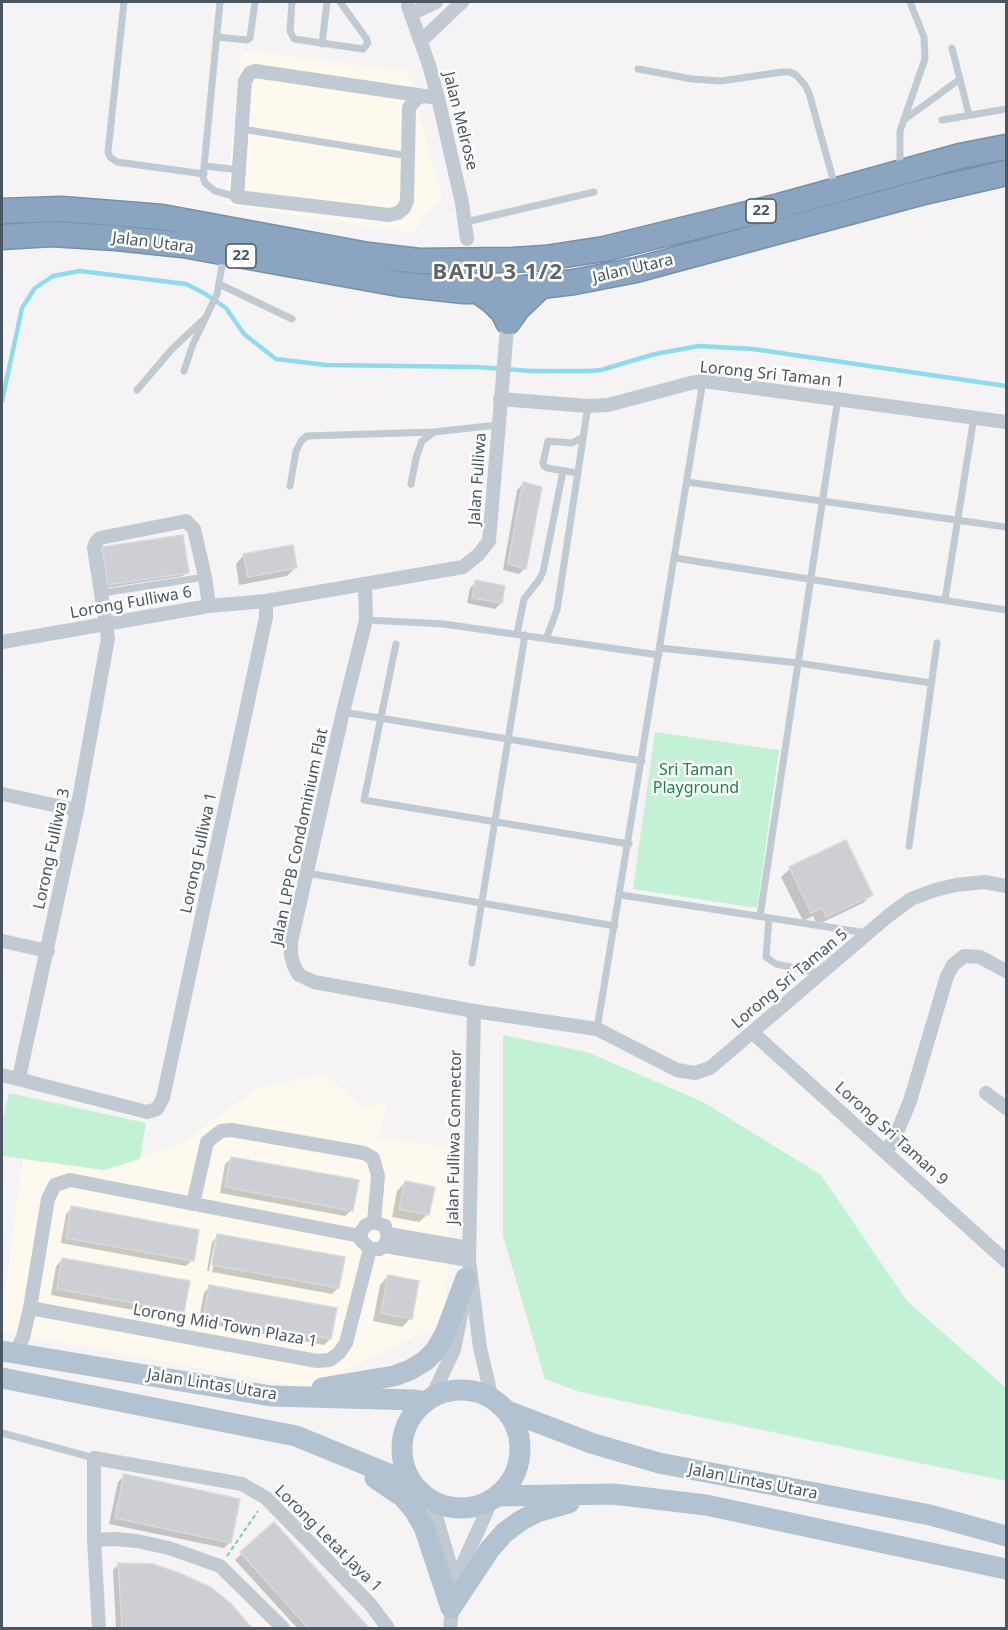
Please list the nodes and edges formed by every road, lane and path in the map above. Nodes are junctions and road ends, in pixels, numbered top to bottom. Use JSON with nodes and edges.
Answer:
{"nodes":[{"id":1,"x":124,"y":2,"type":"edge"},
{"id":2,"x":220,"y":2,"type":"edge"},
{"id":3,"x":255,"y":2,"type":"edge"},
{"id":4,"x":292,"y":2,"type":"edge"},
{"id":5,"x":327,"y":2,"type":"edge"},
{"id":6,"x":340,"y":2,"type":"edge"},
{"id":7,"x":436,"y":2,"type":"edge"},
{"id":8,"x":462,"y":2,"type":"edge"},
{"id":9,"x":910,"y":2,"type":"edge"},
{"id":10,"x":216,"y":37,"type":"junction"},
{"id":11,"x":421,"y":41,"type":"junction"},
{"id":12,"x":322,"y":44,"type":"junction"},
{"id":13,"x":952,"y":48,"type":"dead end"},
{"id":14,"x":639,"y":69,"type":"dead end"},
{"id":15,"x":960,"y":79,"type":"junction"},
{"id":16,"x":394,"y":93,"type":"junction"},
{"id":17,"x":422,"y":96,"type":"junction"},
{"id":18,"x":438,"y":98,"type":"junction"},
{"id":19,"x":1006,"y":108,"type":"edge"},
{"id":20,"x":408,"y":115,"type":"junction"},
{"id":21,"x":969,"y":115,"type":"junction"},
{"id":22,"x":904,"y":120,"type":"junction"},
{"id":23,"x":942,"y":120,"type":"dead end"},
{"id":24,"x":242,"y":129,"type":"junction"},
{"id":25,"x":1006,"y":147,"type":"edge"},
{"id":26,"x":408,"y":156,"type":"junction"},
{"id":27,"x":205,"y":166,"type":"junction"},
{"id":28,"x":910,"y":169,"type":"junction"},
{"id":29,"x":239,"y":171,"type":"junction"},
{"id":30,"x":1006,"y":173,"type":"edge"},
{"id":31,"x":204,"y":174,"type":"junction"},
{"id":32,"x":836,"y":191,"type":"junction"},
{"id":33,"x":594,"y":192,"type":"dead end"},
{"id":34,"x":924,"y":192,"type":"junction"},
{"id":35,"x":237,"y":197,"type":"junction"},
{"id":36,"x":2,"y":211,"type":"edge"},
{"id":37,"x":466,"y":222,"type":"junction"},
{"id":38,"x":2,"y":237,"type":"edge"},
{"id":39,"x":467,"y":239,"type":"junction"},
{"id":40,"x":225,"y":253,"type":"junction"},
{"id":41,"x":513,"y":260,"type":"junction"},
{"id":42,"x":419,"y":261,"type":"junction"},
{"id":43,"x":219,"y":284,"type":"junction"},
{"id":44,"x":541,"y":286,"type":"junction"},
{"id":45,"x":508,"y":290,"type":"junction"},
{"id":46,"x":478,"y":291,"type":"junction"},
{"id":47,"x":208,"y":315,"type":"junction"},
{"id":48,"x":292,"y":320,"type":"dead end"},
{"id":49,"x":508,"y":322,"type":"junction"},
{"id":50,"x":184,"y":371,"type":"dead end"},
{"id":51,"x":703,"y":381,"type":"junction"},
{"id":52,"x":137,"y":390,"type":"dead end"},
{"id":53,"x":838,"y":398,"type":"junction"},
{"id":54,"x":500,"y":399,"type":"junction"},
{"id":55,"x":588,"y":406,"type":"junction"},
{"id":56,"x":974,"y":417,"type":"junction"},
{"id":57,"x":1006,"y":422,"type":"edge"},
{"id":58,"x":498,"y":425,"type":"junction"},
{"id":59,"x":434,"y":432,"type":"junction"},
{"id":60,"x":583,"y":437,"type":"junction"},
{"id":61,"x":563,"y":471,"type":"junction"},
{"id":62,"x":577,"y":473,"type":"junction"},
{"id":63,"x":687,"y":482,"type":"junction"},
{"id":64,"x":411,"y":484,"type":"dead end"},
{"id":65,"x":290,"y":486,"type":"dead end"},
{"id":66,"x":822,"y":501,"type":"junction"},
{"id":67,"x":957,"y":520,"type":"junction"},
{"id":68,"x":1006,"y":527,"type":"edge"},
{"id":69,"x":675,"y":558,"type":"junction"},
{"id":70,"x":205,"y":577,"type":"junction"},
{"id":71,"x":811,"y":579,"type":"junction"},
{"id":72,"x":365,"y":585,"type":"junction"},
{"id":73,"x":102,"y":593,"type":"junction"},
{"id":74,"x":945,"y":600,"type":"junction"},
{"id":75,"x":266,"y":601,"type":"junction"},
{"id":76,"x":209,"y":606,"type":"junction"},
{"id":77,"x":1006,"y":610,"type":"edge"},
{"id":78,"x":366,"y":621,"type":"junction"},
{"id":79,"x":107,"y":625,"type":"junction"},
{"id":80,"x":521,"y":635,"type":"junction"},
{"id":81,"x":546,"y":639,"type":"junction"},
{"id":82,"x":2,"y":642,"type":"edge"},
{"id":83,"x":937,"y":643,"type":"dead end"},
{"id":84,"x":396,"y":644,"type":"dead end"},
{"id":85,"x":660,"y":651,"type":"junction"},
{"id":86,"x":798,"y":663,"type":"junction"},
{"id":87,"x":931,"y":683,"type":"junction"},
{"id":88,"x":344,"y":712,"type":"junction"},
{"id":89,"x":381,"y":718,"type":"junction"},
{"id":90,"x":508,"y":739,"type":"junction"},
{"id":91,"x":642,"y":761,"type":"junction"},
{"id":92,"x":2,"y":794,"type":"edge"},
{"id":93,"x":77,"y":810,"type":"junction"},
{"id":94,"x":494,"y":822,"type":"junction"},
{"id":95,"x":629,"y":844,"type":"junction"},
{"id":96,"x":909,"y":846,"type":"dead end"},
{"id":97,"x":307,"y":873,"type":"junction"},
{"id":98,"x":1006,"y":886,"type":"edge"},
{"id":99,"x":621,"y":895,"type":"junction"},
{"id":100,"x":481,"y":903,"type":"junction"},
{"id":101,"x":760,"y":916,"type":"junction"},
{"id":102,"x":769,"y":918,"type":"junction"},
{"id":103,"x":615,"y":926,"type":"junction"},
{"id":104,"x":870,"y":933,"type":"junction"},
{"id":105,"x":2,"y":941,"type":"edge"},
{"id":106,"x":48,"y":951,"type":"junction"},
{"id":107,"x":472,"y":963,"type":"dead end"},
{"id":108,"x":1006,"y":971,"type":"edge"},
{"id":109,"x":822,"y":974,"type":"junction"},
{"id":110,"x":474,"y":1011,"type":"junction"},
{"id":111,"x":597,"y":1029,"type":"junction"},
{"id":112,"x":753,"y":1033,"type":"junction"},
{"id":113,"x":2,"y":1075,"type":"edge"},
{"id":114,"x":19,"y":1078,"type":"junction"},
{"id":115,"x":986,"y":1093,"type":"dead end"},
{"id":116,"x":1006,"y":1108,"type":"edge"},
{"id":117,"x":886,"y":1151,"type":"junction"},
{"id":118,"x":193,"y":1204,"type":"junction"},
{"id":119,"x":374,"y":1222,"type":"junction"},
{"id":120,"x":360,"y":1236,"type":"junction"},
{"id":121,"x":381,"y":1243,"type":"junction"},
{"id":122,"x":1006,"y":1261,"type":"edge"},
{"id":123,"x":469,"y":1262,"type":"junction"},
{"id":124,"x":30,"y":1308,"type":"junction"},
{"id":125,"x":9,"y":1352,"type":"edge"},
{"id":126,"x":2,"y":1378,"type":"edge"},
{"id":127,"x":271,"y":1396,"type":"junction"},
{"id":128,"x":428,"y":1400,"type":"junction"},
{"id":129,"x":499,"y":1404,"type":"junction"},
{"id":130,"x":2,"y":1433,"type":"edge"},
{"id":131,"x":296,"y":1437,"type":"junction"},
{"id":132,"x":94,"y":1458,"type":"junction"},
{"id":133,"x":420,"y":1490,"type":"junction"},
{"id":134,"x":613,"y":1494,"type":"junction"},
{"id":135,"x":266,"y":1498,"type":"junction"},
{"id":136,"x":493,"y":1499,"type":"junction"},
{"id":137,"x":1006,"y":1536,"type":"edge"},
{"id":138,"x":94,"y":1540,"type":"junction"},
{"id":139,"x":220,"y":1566,"type":"junction"},
{"id":140,"x":1006,"y":1569,"type":"edge"},
{"id":141,"x":455,"y":1581,"type":"junction"},
{"id":142,"x":451,"y":1618,"type":"edge"},
{"id":143,"x":99,"y":1629,"type":"edge"},
{"id":144,"x":283,"y":1629,"type":"edge"},
{"id":145,"x":388,"y":1629,"type":"edge"}],
"edges":[{"from":1,"to":31,"type":"lane"},
{"from":2,"to":10,"type":"lane"},
{"from":3,"to":10,"type":"lane"},
{"from":4,"to":12,"type":"lane"},
{"from":5,"to":12,"type":"lane"},
{"from":6,"to":12,"type":"lane"},
{"from":7,"to":11,"type":"street","name":"Jalan Melrose"},
{"from":8,"to":11,"type":"street"},
{"from":9,"to":22,"type":"lane"},
{"from":10,"to":27,"type":"lane"},
{"from":11,"to":18,"type":"street","name":"Jalan Melrose"},
{"from":13,"to":15,"type":"lane"},
{"from":14,"to":32,"type":"lane"},
{"from":15,"to":21,"type":"lane"},
{"from":15,"to":22,"type":"lane"},
{"from":16,"to":17,"type":"street"},
{"from":16,"to":20,"type":"street"},
{"from":16,"to":24,"type":"street"},
{"from":17,"to":18,"type":"street"},
{"from":17,"to":20,"type":"street"},
{"from":18,"to":37,"type":"street","name":"Jalan Melrose"},
{"from":19,"to":21,"type":"lane"},
{"from":20,"to":26,"type":"street"},
{"from":21,"to":23,"type":"lane"},
{"from":22,"to":28,"type":"lane"},
{"from":24,"to":26,"type":"lane"},
{"from":24,"to":29,"type":"street"},
{"from":25,"to":28,"type":"highway","name":"Jalan Utara","number":"22"},
{"from":26,"to":35,"type":"street"},
{"from":27,"to":29,"type":"lane"},
{"from":27,"to":31,"type":"lane"},
{"from":28,"to":32,"type":"highway","name":"Jalan Utara","number":"22"},
{"from":28,"to":34,"type":"highway"},
{"from":29,"to":35,"type":"street"},
{"from":30,"to":34,"type":"highway","name":"Jalan Utara","number":"22"},
{"from":31,"to":35,"type":"lane"},
{"from":32,"to":41,"type":"highway","name":"Jalan Utara","number":"22"},
{"from":33,"to":37,"type":"lane"},
{"from":34,"to":44,"type":"highway","name":"Jalan Utara","number":"22"},
{"from":36,"to":42,"type":"highway","name":"Jalan Utara","number":"22"},
{"from":37,"to":39,"type":"street","name":"Jalan Melrose"},
{"from":38,"to":40,"type":"highway","name":"Jalan Utara","number":"22"},
{"from":39,"to":41,"type":"street"},
{"from":39,"to":42,"type":"street"},
{"from":40,"to":43,"type":"lane"},
{"from":40,"to":46,"type":"highway","name":"Jalan Utara","number":"22"},
{"from":41,"to":42,"type":"highway","name":"Jalan Utara","number":"22"},
{"from":42,"to":45,"type":"highway"},
{"from":43,"to":47,"type":"lane"},
{"from":43,"to":48,"type":"lane"},
{"from":44,"to":45,"type":"highway","name":"Jalan Utara","number":"22"},
{"from":44,"to":49,"type":"highway"},
{"from":45,"to":46,"type":"highway","name":"Jalan Utara","number":"22"},
{"from":45,"to":49,"type":"street","name":"Jalan Fulliwa"},
{"from":46,"to":49,"type":"highway"},
{"from":47,"to":50,"type":"lane"},
{"from":47,"to":52,"type":"lane"},
{"from":49,"to":54,"type":"street","name":"Jalan Fulliwa"},
{"from":51,"to":53,"type":"street","name":"Lorong Sri Taman 1"},
{"from":51,"to":55,"type":"street","name":"Lorong Sri Taman 1"},
{"from":51,"to":63,"type":"lane"},
{"from":53,"to":56,"type":"street","name":"Lorong Sri Taman 1"},
{"from":53,"to":66,"type":"lane"},
{"from":54,"to":55,"type":"street","name":"Lorong Sri Taman 1"},
{"from":54,"to":58,"type":"street","name":"Jalan Fulliwa"},
{"from":55,"to":60,"type":"lane"},
{"from":56,"to":57,"type":"street","name":"Lorong Sri Taman 1"},
{"from":56,"to":67,"type":"lane"},
{"from":58,"to":59,"type":"lane"},
{"from":58,"to":72,"type":"street","name":"Jalan Fulliwa"},
{"from":59,"to":64,"type":"lane"},
{"from":59,"to":65,"type":"lane"},
{"from":60,"to":61,"type":"lane"},
{"from":60,"to":62,"type":"lane"},
{"from":61,"to":62,"type":"lane"},
{"from":61,"to":80,"type":"lane"},
{"from":62,"to":81,"type":"lane"},
{"from":63,"to":66,"type":"lane"},
{"from":63,"to":69,"type":"lane"},
{"from":66,"to":67,"type":"lane"},
{"from":66,"to":71,"type":"lane"},
{"from":67,"to":68,"type":"lane"},
{"from":67,"to":74,"type":"lane"},
{"from":69,"to":71,"type":"lane"},
{"from":69,"to":85,"type":"lane"},
{"from":70,"to":73,"type":"lane"},
{"from":70,"to":73,"type":"street","name":"Lorong Fulliwa 3"},
{"from":70,"to":76,"type":"street"},
{"from":71,"to":74,"type":"lane"},
{"from":71,"to":86,"type":"lane"},
{"from":72,"to":75,"type":"street","name":"Jalan Fulliwa"},
{"from":72,"to":78,"type":"street","name":"Jalan LPPB Condominium Flat"},
{"from":73,"to":79,"type":"street","name":"Lorong Fulliwa 3"},
{"from":74,"to":77,"type":"lane"},
{"from":75,"to":76,"type":"street","name":"Lorong Fulliwa 6"},
{"from":75,"to":114,"type":"street","name":"Lorong Fulliwa 1"},
{"from":76,"to":79,"type":"street","name":"Lorong Fulliwa 6"},
{"from":78,"to":80,"type":"lane"},
{"from":78,"to":88,"type":"street","name":"Jalan LPPB Condominium Flat"},
{"from":79,"to":82,"type":"street","name":"Lorong Fulliwa 6"},
{"from":79,"to":93,"type":"street","name":"Lorong Fulliwa 3"},
{"from":80,"to":81,"type":"lane"},
{"from":80,"to":90,"type":"lane"},
{"from":81,"to":85,"type":"lane"},
{"from":83,"to":87,"type":"lane"},
{"from":84,"to":89,"type":"lane"},
{"from":85,"to":86,"type":"lane"},
{"from":85,"to":91,"type":"lane"},
{"from":86,"to":87,"type":"lane"},
{"from":86,"to":101,"type":"lane"},
{"from":87,"to":96,"type":"lane"},
{"from":88,"to":89,"type":"lane"},
{"from":88,"to":97,"type":"street","name":"Jalan LPPB Condominium Flat"},
{"from":89,"to":90,"type":"lane"},
{"from":89,"to":94,"type":"lane"},
{"from":90,"to":91,"type":"lane"},
{"from":90,"to":94,"type":"lane"},
{"from":91,"to":95,"type":"lane"},
{"from":92,"to":93,"type":"street"},
{"from":93,"to":106,"type":"street","name":"Lorong Fulliwa 3"},
{"from":94,"to":95,"type":"lane"},
{"from":94,"to":100,"type":"lane"},
{"from":95,"to":99,"type":"lane"},
{"from":97,"to":100,"type":"lane"},
{"from":97,"to":110,"type":"street","name":"Jalan LPPB Condominium Flat"},
{"from":98,"to":104,"type":"street","name":"Lorong Sri Taman 5"},
{"from":99,"to":101,"type":"lane"},
{"from":99,"to":103,"type":"lane"},
{"from":100,"to":103,"type":"lane"},
{"from":100,"to":107,"type":"lane"},
{"from":101,"to":102,"type":"lane"},
{"from":102,"to":104,"type":"lane"},
{"from":102,"to":109,"type":"lane"},
{"from":103,"to":111,"type":"lane"},
{"from":104,"to":109,"type":"street","name":"Lorong Sri Taman 5"},
{"from":105,"to":106,"type":"street"},
{"from":106,"to":114,"type":"street","name":"Lorong Fulliwa 3"},
{"from":108,"to":117,"type":"street"},
{"from":109,"to":112,"type":"street","name":"Lorong Sri Taman 5"},
{"from":110,"to":111,"type":"street","name":"Jalan LPPB Condominium Flat"},
{"from":110,"to":123,"type":"street","name":"Jalan Fulliwa Connector"},
{"from":111,"to":112,"type":"street","name":"Lorong Sri Taman 5"},
{"from":112,"to":117,"type":"street","name":"Lorong Sri Taman 9"},
{"from":113,"to":114,"type":"street"},
{"from":115,"to":116,"type":"street"},
{"from":117,"to":122,"type":"street","name":"Lorong Sri Taman 9"},
{"from":118,"to":119,"type":"street"},
{"from":118,"to":120,"type":"street"},
{"from":118,"to":124,"type":"street"},
{"from":119,"to":120,"type":"street"},
{"from":119,"to":121,"type":"street"},
{"from":120,"to":121,"type":"street"},
{"from":121,"to":123,"type":"street"},
{"from":121,"to":124,"type":"street","name":"Lorong Mid Town Plaza 1"},
{"from":123,"to":127,"type":"main road"},
{"from":123,"to":128,"type":"street","name":"Jalan Fulliwa Connector"},
{"from":123,"to":129,"type":"street","name":"Jalan Fulliwa Connector"},
{"from":124,"to":125,"type":"street"},
{"from":125,"to":127,"type":"main road","name":"Jalan Lintas Utara"},
{"from":126,"to":131,"type":"main road","name":"Jalan Lintas Utara"},
{"from":127,"to":128,"type":"main road","name":"Jalan Lintas Utara"},
{"from":128,"to":129,"type":"main road"},
{"from":128,"to":133,"type":"main road"},
{"from":129,"to":136,"type":"main road"},
{"from":129,"to":137,"type":"main road","name":"Jalan Lintas Utara"},
{"from":130,"to":132,"type":"lane"},
{"from":131,"to":133,"type":"main road","name":"Jalan Lintas Utara"},
{"from":131,"to":142,"type":"main road"},
{"from":132,"to":135,"type":"street","name":"Lorong Letat Jaya 1"},
{"from":132,"to":138,"type":"street"},
{"from":133,"to":136,"type":"main road"},
{"from":133,"to":141,"type":"street"},
{"from":134,"to":136,"type":"main road","name":"Jalan Lintas Utara"},
{"from":134,"to":140,"type":"main road","name":"Jalan Lintas Utara"},
{"from":134,"to":142,"type":"main road"},
{"from":135,"to":139,"type":"path"},
{"from":135,"to":145,"type":"street","name":"Lorong Letat Jaya 1"},
{"from":136,"to":141,"type":"street"},
{"from":138,"to":139,"type":"street"},
{"from":138,"to":143,"type":"street"},
{"from":139,"to":144,"type":"street"},
{"from":141,"to":142,"type":"street"}]}
